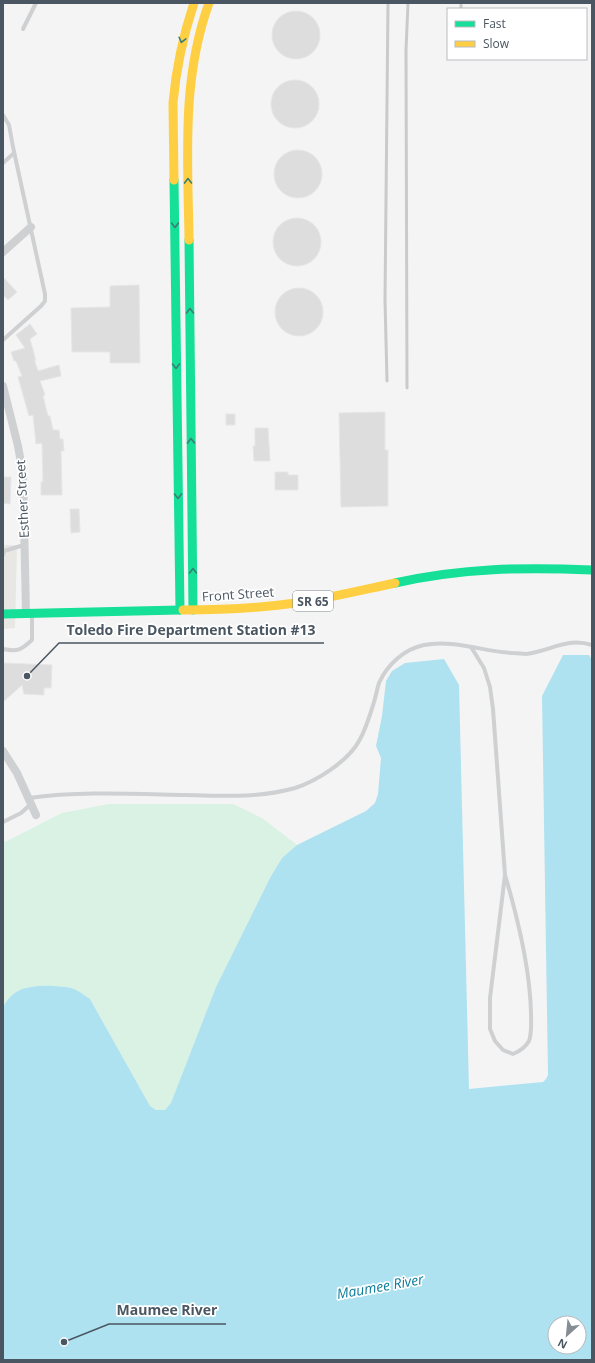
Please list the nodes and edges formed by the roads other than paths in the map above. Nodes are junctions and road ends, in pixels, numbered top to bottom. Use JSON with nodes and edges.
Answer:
{"nodes":[{"id":1,"x":36,"y":3,"type":"edge"},
{"id":2,"x":194,"y":3,"type":"edge"},
{"id":3,"x":209,"y":3,"type":"edge"},
{"id":4,"x":23,"y":29,"type":"dead end"},
{"id":5,"x":3,"y":115,"type":"edge"},
{"id":6,"x":14,"y":153,"type":"junction"},
{"id":7,"x":3,"y":163,"type":"edge"},
{"id":8,"x":31,"y":227,"type":"junction"},
{"id":9,"x":3,"y":252,"type":"edge"},
{"id":10,"x":3,"y":340,"type":"edge"},
{"id":11,"x":3,"y":386,"type":"edge"},
{"id":12,"x":6,"y":413,"type":"edge"},
{"id":13,"x":24,"y":545,"type":"junction"},
{"id":14,"x":3,"y":555,"type":"edge"},
{"id":15,"x":592,"y":570,"type":"edge"},
{"id":16,"x":180,"y":610,"type":"junction"},
{"id":17,"x":193,"y":610,"type":"junction"},
{"id":18,"x":29,"y":613,"type":"junction"},
{"id":19,"x":3,"y":614,"type":"edge"},
{"id":20,"x":592,"y":645,"type":"edge"},
{"id":21,"x":471,"y":647,"type":"junction"},
{"id":22,"x":3,"y":649,"type":"edge"},
{"id":23,"x":3,"y":751,"type":"edge"},
{"id":24,"x":30,"y":801,"type":"junction"},
{"id":25,"x":36,"y":815,"type":"dead end"},
{"id":26,"x":3,"y":822,"type":"edge"},
{"id":27,"x":505,"y":875,"type":"junction"}],
"edges":[{"from":1,"to":4,"type":"lane"},
{"from":2,"to":16,"type":"main road","one_way":true},
{"from":17,"to":3,"type":"main road","one_way":true},
{"from":5,"to":6,"type":"lane"},
{"from":6,"to":7,"type":"lane"},
{"from":6,"to":8,"type":"lane"},
{"from":8,"to":9,"type":"street"},
{"from":8,"to":10,"type":"lane"},
{"from":11,"to":12,"type":"street","name":"Esther Street"},
{"from":12,"to":13,"type":"street","name":"Esther Street"},
{"from":13,"to":14,"type":"lane"},
{"from":13,"to":18,"type":"street","name":"Esther Street"},
{"from":15,"to":17,"type":"main road","name":"Front Street","number":"SR 65"},
{"from":16,"to":17,"type":"main road","name":"Front Street","number":"SR 65"},
{"from":16,"to":18,"type":"main road","name":"Front Street"},
{"from":18,"to":19,"type":"main road","name":"Front Street"},
{"from":18,"to":22,"type":"lane"},
{"from":20,"to":21,"type":"lane"},
{"from":21,"to":24,"type":"lane"},
{"from":21,"to":27,"type":"lane"},
{"from":23,"to":24,"type":"street"},
{"from":24,"to":25,"type":"street"},
{"from":24,"to":26,"type":"lane"},
{"from":27,"to":27,"type":"lane"}]}
